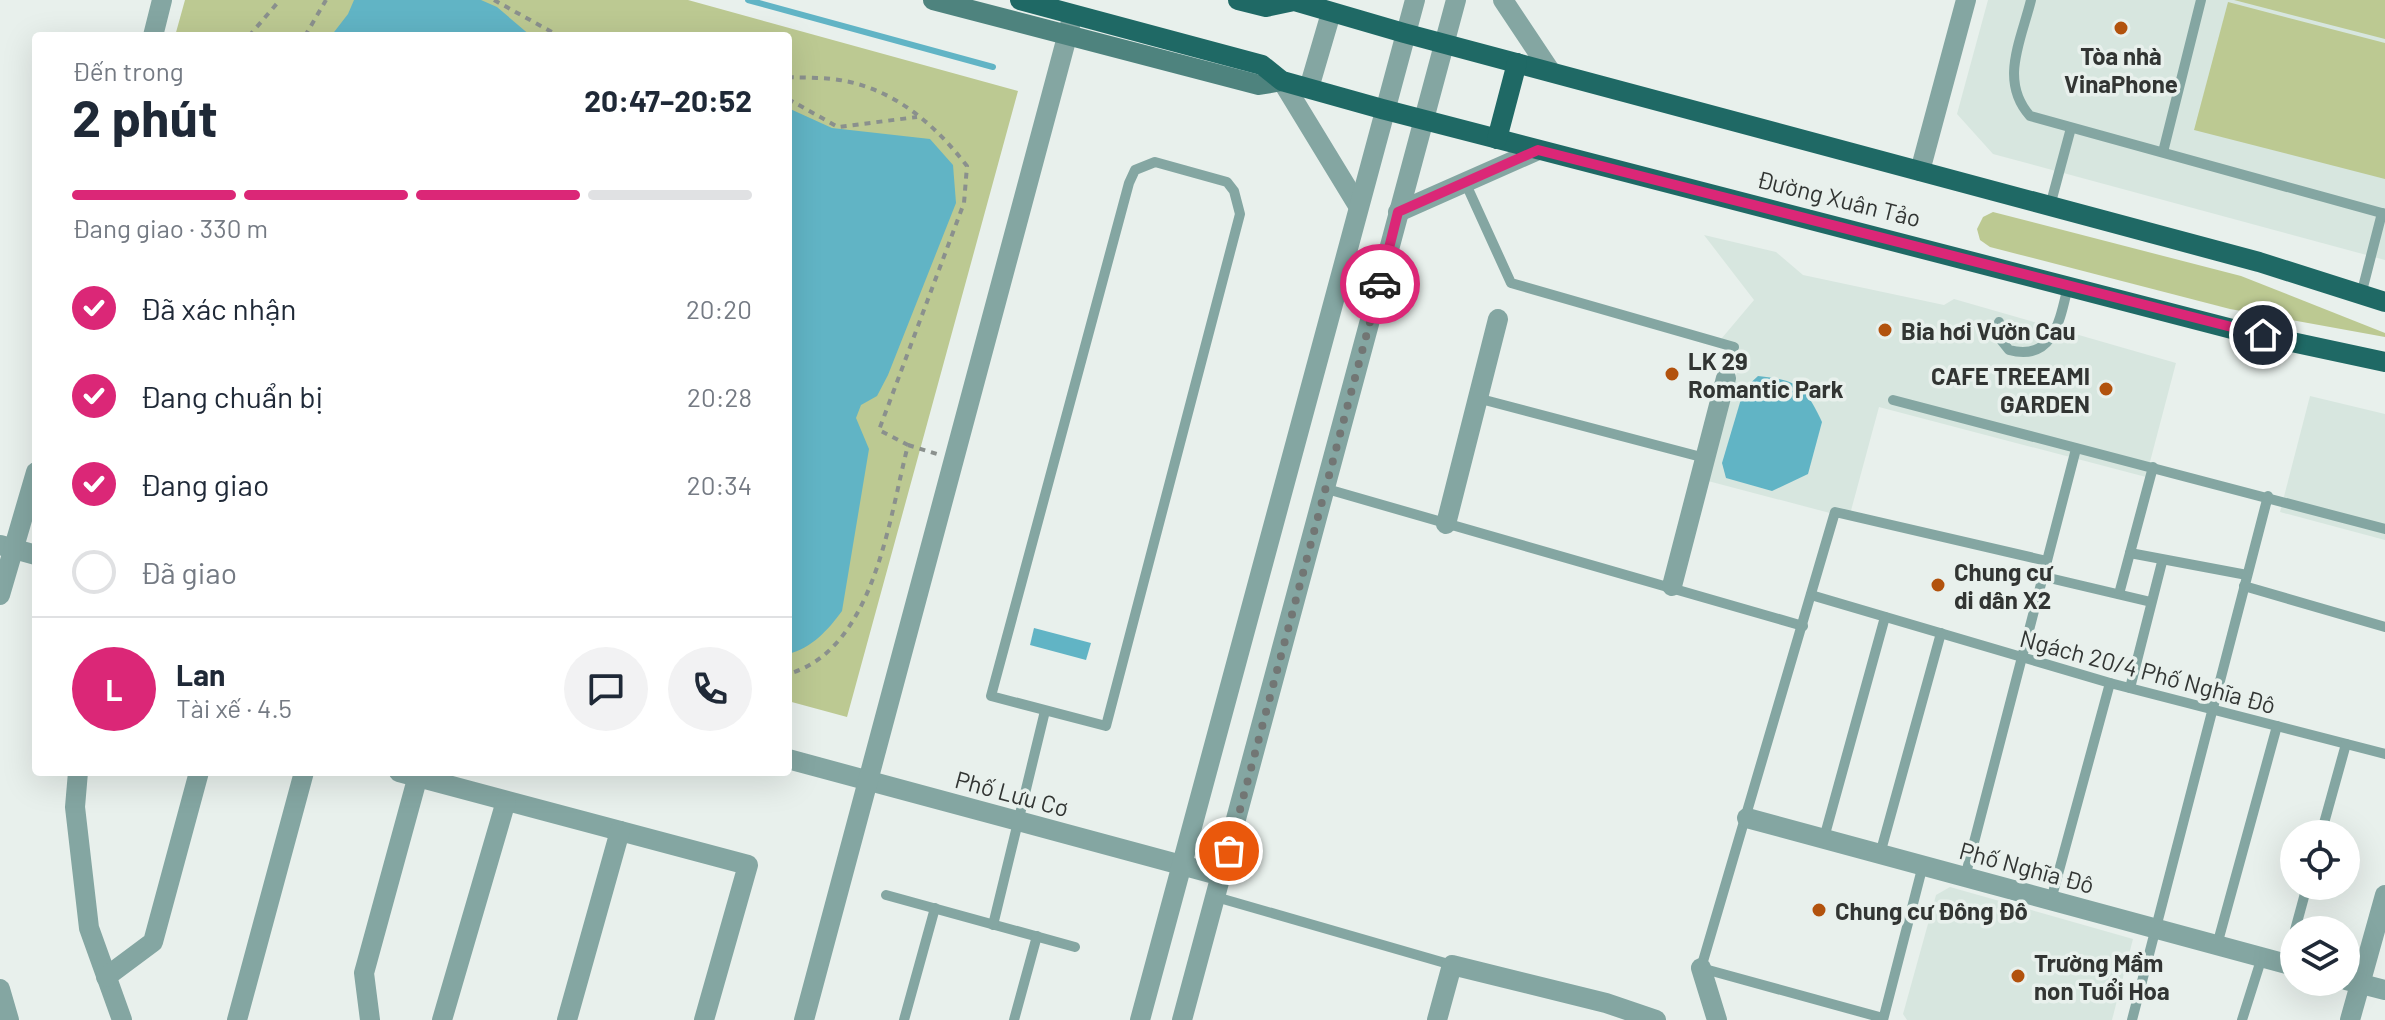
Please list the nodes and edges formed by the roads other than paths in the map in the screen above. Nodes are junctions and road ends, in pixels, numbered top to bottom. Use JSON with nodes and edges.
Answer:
{"nodes":[{"id":1,"x":162,"y":0,"type":"edge"},
{"id":2,"x":933,"y":0,"type":"edge"},
{"id":3,"x":1020,"y":0,"type":"edge"},
{"id":4,"x":1238,"y":0,"type":"edge"},
{"id":5,"x":1294,"y":0,"type":"edge"},
{"id":6,"x":1415,"y":0,"type":"edge"},
{"id":7,"x":1456,"y":0,"type":"edge"},
{"id":8,"x":1503,"y":0,"type":"edge"},
{"id":9,"x":1966,"y":0,"type":"edge"},
{"id":10,"x":2031,"y":0,"type":"edge"},
{"id":11,"x":2201,"y":0,"type":"edge"},
{"id":12,"x":1331,"y":13,"type":"junction"},
{"id":13,"x":1073,"y":14,"type":"junction"},
{"id":14,"x":154,"y":32,"type":"edge"},
{"id":15,"x":1404,"y":33,"type":"junction"},
{"id":16,"x":1067,"y":36,"type":"junction"},
{"id":17,"x":1443,"y":44,"type":"junction"},
{"id":18,"x":1517,"y":63,"type":"junction"},
{"id":19,"x":1551,"y":72,"type":"junction"},
{"id":20,"x":1282,"y":81,"type":"junction"},
{"id":21,"x":1309,"y":88,"type":"junction"},
{"id":22,"x":1382,"y":109,"type":"junction"},
{"id":23,"x":1423,"y":119,"type":"junction"},
{"id":24,"x":2071,"y":128,"type":"junction"},
{"id":25,"x":1497,"y":139,"type":"junction"},
{"id":26,"x":1538,"y":150,"type":"junction"},
{"id":27,"x":2163,"y":152,"type":"junction"},
{"id":28,"x":1920,"y":171,"type":"junction"},
{"id":29,"x":1465,"y":182,"type":"junction"},
{"id":30,"x":1357,"y":204,"type":"junction"},
{"id":31,"x":2050,"y":206,"type":"junction"},
{"id":32,"x":1398,"y":212,"type":"junction"},
{"id":33,"x":2384,"y":214,"type":"edge"},
{"id":34,"x":2069,"y":284,"type":"junction"},
{"id":35,"x":2361,"y":295,"type":"junction"},
{"id":36,"x":2385,"y":302,"type":"edge"},
{"id":37,"x":1498,"y":319,"type":"dead end"},
{"id":38,"x":1999,"y":322,"type":"dead end"},
{"id":39,"x":1734,"y":347,"type":"dead end"},
{"id":40,"x":2385,"y":362,"type":"edge"},
{"id":41,"x":1726,"y":378,"type":"dead end"},
{"id":42,"x":1477,"y":398,"type":"junction"},
{"id":43,"x":1893,"y":400,"type":"dead end"},
{"id":44,"x":2076,"y":449,"type":"junction"},
{"id":45,"x":1705,"y":458,"type":"junction"},
{"id":46,"x":2153,"y":467,"type":"junction"},
{"id":47,"x":32,"y":482,"type":"edge"},
{"id":48,"x":1327,"y":489,"type":"junction"},
{"id":49,"x":2268,"y":496,"type":"junction"},
{"id":50,"x":1446,"y":524,"type":"junction"},
{"id":51,"x":2385,"y":529,"type":"edge"},
{"id":52,"x":6,"y":547,"type":"edge"},
{"id":53,"x":2130,"y":553,"type":"junction"},
{"id":54,"x":32,"y":554,"type":"edge"},
{"id":55,"x":2047,"y":561,"type":"junction"},
{"id":56,"x":2162,"y":562,"type":"junction"},
{"id":57,"x":2045,"y":577,"type":"junction"},
{"id":58,"x":2246,"y":581,"type":"junction"},
{"id":59,"x":1672,"y":586,"type":"junction"},
{"id":60,"x":2119,"y":594,"type":"junction"},
{"id":61,"x":0,"y":595,"type":"edge"},
{"id":62,"x":1811,"y":595,"type":"junction"},
{"id":63,"x":2151,"y":602,"type":"junction"},
{"id":64,"x":1885,"y":617,"type":"junction"},
{"id":65,"x":1803,"y":626,"type":"junction"},
{"id":66,"x":2385,"y":627,"type":"edge"},
{"id":67,"x":1941,"y":633,"type":"junction"},
{"id":68,"x":2019,"y":657,"type":"junction"},
{"id":69,"x":2110,"y":683,"type":"junction"},
{"id":70,"x":2130,"y":688,"type":"junction"},
{"id":71,"x":2212,"y":709,"type":"junction"},
{"id":72,"x":1045,"y":711,"type":"junction"},
{"id":73,"x":2277,"y":726,"type":"junction"},
{"id":74,"x":2346,"y":744,"type":"junction"},
{"id":75,"x":2385,"y":754,"type":"edge"},
{"id":76,"x":792,"y":760,"type":"edge"},
{"id":77,"x":78,"y":776,"type":"edge"},
{"id":78,"x":198,"y":776,"type":"edge"},
{"id":79,"x":303,"y":776,"type":"edge"},
{"id":80,"x":412,"y":776,"type":"edge"},
{"id":81,"x":419,"y":776,"type":"edge"},
{"id":82,"x":868,"y":781,"type":"junction"},
{"id":83,"x":506,"y":801,"type":"junction"},
{"id":84,"x":1747,"y":818,"type":"junction"},
{"id":85,"x":2325,"y":820,"type":"edge"},
{"id":86,"x":1018,"y":822,"type":"junction"},
{"id":87,"x":620,"y":831,"type":"junction"},
{"id":88,"x":1824,"y":838,"type":"junction"},
{"id":89,"x":1880,"y":854,"type":"junction"},
{"id":90,"x":1181,"y":865,"type":"junction"},
{"id":91,"x":1923,"y":865,"type":"junction"},
{"id":92,"x":1222,"y":876,"type":"junction"},
{"id":93,"x":1965,"y":877,"type":"junction"},
{"id":94,"x":886,"y":895,"type":"dead end"},
{"id":95,"x":2385,"y":895,"type":"edge"},
{"id":96,"x":1216,"y":897,"type":"junction"},
{"id":97,"x":2051,"y":900,"type":"junction"},
{"id":98,"x":935,"y":908,"type":"junction"},
{"id":99,"x":993,"y":925,"type":"junction"},
{"id":100,"x":2156,"y":928,"type":"junction"},
{"id":101,"x":1037,"y":936,"type":"junction"},
{"id":102,"x":2217,"y":945,"type":"junction"},
{"id":103,"x":1075,"y":947,"type":"dead end"},
{"id":104,"x":2262,"y":957,"type":"junction"},
{"id":105,"x":2280,"y":962,"type":"edge"},
{"id":106,"x":2360,"y":963,"type":"edge"},
{"id":107,"x":1452,"y":965,"type":"junction"},
{"id":108,"x":1701,"y":968,"type":"junction"},
{"id":109,"x":106,"y":977,"type":"junction"},
{"id":110,"x":2360,"y":984,"type":"edge"},
{"id":111,"x":2385,"y":990,"type":"edge"},
{"id":112,"x":2352,"y":996,"type":"edge"},
{"id":113,"x":1883,"y":1019,"type":"edge"},
{"id":114,"x":122,"y":1020,"type":"edge"},
{"id":115,"x":237,"y":1020,"type":"edge"},
{"id":116,"x":370,"y":1020,"type":"edge"},
{"id":117,"x":442,"y":1020,"type":"edge"},
{"id":118,"x":567,"y":1020,"type":"edge"},
{"id":119,"x":704,"y":1020,"type":"edge"},
{"id":120,"x":804,"y":1020,"type":"edge"},
{"id":121,"x":904,"y":1020,"type":"edge"},
{"id":122,"x":1014,"y":1020,"type":"edge"},
{"id":123,"x":1140,"y":1020,"type":"edge"},
{"id":124,"x":1182,"y":1020,"type":"edge"},
{"id":125,"x":1437,"y":1020,"type":"edge"},
{"id":126,"x":1656,"y":1020,"type":"edge"},
{"id":127,"x":1717,"y":1020,"type":"edge"},
{"id":128,"x":2132,"y":1020,"type":"edge"},
{"id":129,"x":2242,"y":1020,"type":"edge"},
{"id":130,"x":2350,"y":1020,"type":"edge"}],
"edges":[{"from":1,"to":14,"type":"street"},
{"from":2,"to":16,"type":"main road","name":"Đường Xuân Tảo"},
{"from":3,"to":13,"type":"main road","name":"Đường Xuân Tảo"},
{"from":4,"to":5,"type":"main road","name":"Đường Xuân Tảo"},
{"from":5,"to":12,"type":"main road","name":"Đường Xuân Tảo"},
{"from":6,"to":15,"type":"street"},
{"from":7,"to":17,"type":"street"},
{"from":8,"to":19,"type":"street"},
{"from":9,"to":28,"type":"street"},
{"from":10,"to":24,"type":"lane"},
{"from":11,"to":27,"type":"lane"},
{"from":12,"to":15,"type":"main road","name":"Đường Xuân Tảo"},
{"from":12,"to":21,"type":"street"},
{"from":13,"to":16,"type":"street"},
{"from":13,"to":20,"type":"main road","name":"Đường Xuân Tảo"},
{"from":15,"to":17,"type":"main road","name":"Đường Xuân Tảo"},
{"from":15,"to":22,"type":"street"},
{"from":16,"to":20,"type":"main road","name":"Đường Xuân Tảo"},
{"from":16,"to":82,"type":"street"},
{"from":17,"to":18,"type":"main road","name":"Đường Xuân Tảo"},
{"from":17,"to":23,"type":"street"},
{"from":18,"to":19,"type":"main road","name":"Đường Xuân Tảo"},
{"from":18,"to":25,"type":"main road"},
{"from":19,"to":28,"type":"main road","name":"Đường Xuân Tảo"},
{"from":20,"to":21,"type":"main road","name":"Đường Xuân Tảo"},
{"from":20,"to":30,"type":"street"},
{"from":21,"to":22,"type":"main road","name":"Đường Xuân Tảo"},
{"from":22,"to":23,"type":"main road","name":"Đường Xuân Tảo"},
{"from":22,"to":30,"type":"street"},
{"from":23,"to":25,"type":"main road","name":"Đường Xuân Tảo"},
{"from":23,"to":32,"type":"street"},
{"from":24,"to":27,"type":"lane"},
{"from":24,"to":31,"type":"lane"},
{"from":25,"to":26,"type":"main road","name":"Đường Xuân Tảo"},
{"from":26,"to":29,"type":"street"},
{"from":26,"to":34,"type":"main road","name":"Đường Xuân Tảo"},
{"from":27,"to":33,"type":"lane"},
{"from":28,"to":31,"type":"main road","name":"Đường Xuân Tảo"},
{"from":29,"to":32,"type":"street"},
{"from":29,"to":39,"type":"lane"},
{"from":30,"to":90,"type":"street"},
{"from":31,"to":35,"type":"main road","name":"Đường Xuân Tảo"},
{"from":32,"to":48,"type":"street"},
{"from":33,"to":35,"type":"lane"},
{"from":34,"to":38,"type":"lane"},
{"from":34,"to":40,"type":"main road","name":"Đường Xuân Tảo"},
{"from":35,"to":36,"type":"main road","name":"Đường Xuân Tảo"},
{"from":37,"to":42,"type":"street"},
{"from":41,"to":45,"type":"street"},
{"from":42,"to":45,"type":"lane"},
{"from":42,"to":50,"type":"street"},
{"from":43,"to":44,"type":"lane"},
{"from":44,"to":46,"type":"lane"},
{"from":44,"to":55,"type":"lane"},
{"from":45,"to":59,"type":"street"},
{"from":46,"to":49,"type":"lane"},
{"from":46,"to":53,"type":"lane"},
{"from":47,"to":52,"type":"street"},
{"from":48,"to":50,"type":"lane"},
{"from":48,"to":92,"type":"street"},
{"from":49,"to":51,"type":"lane"},
{"from":49,"to":58,"type":"lane"},
{"from":50,"to":59,"type":"lane"},
{"from":52,"to":54,"type":"street"},
{"from":52,"to":61,"type":"street"},
{"from":53,"to":56,"type":"lane"},
{"from":53,"to":60,"type":"lane"},
{"from":55,"to":57,"type":"lane"},
{"from":55,"to":62,"type":"lane"},
{"from":56,"to":58,"type":"lane"},
{"from":56,"to":63,"type":"lane"},
{"from":57,"to":60,"type":"lane"},
{"from":57,"to":68,"type":"lane"},
{"from":58,"to":66,"type":"lane"},
{"from":58,"to":71,"type":"lane"},
{"from":59,"to":65,"type":"lane"},
{"from":60,"to":63,"type":"lane"},
{"from":62,"to":64,"type":"lane","name":"Ngách 20/4 Phố Nghĩa Đô"},
{"from":62,"to":65,"type":"lane"},
{"from":63,"to":70,"type":"lane"},
{"from":64,"to":67,"type":"lane","name":"Ngách 20/4 Phố Nghĩa Đô"},
{"from":64,"to":88,"type":"lane"},
{"from":65,"to":84,"type":"lane"},
{"from":67,"to":68,"type":"lane","name":"Ngách 20/4 Phố Nghĩa Đô"},
{"from":67,"to":89,"type":"lane"},
{"from":68,"to":69,"type":"lane","name":"Ngách 20/4 Phố Nghĩa Đô"},
{"from":68,"to":93,"type":"lane"},
{"from":69,"to":70,"type":"lane","name":"Ngách 20/4 Phố Nghĩa Đô"},
{"from":69,"to":97,"type":"lane"},
{"from":70,"to":71,"type":"lane","name":"Ngách 20/4 Phố Nghĩa Đô"},
{"from":71,"to":73,"type":"lane","name":"Ngách 20/4 Phố Nghĩa Đô"},
{"from":71,"to":100,"type":"lane"},
{"from":72,"to":72,"type":"lane"},
{"from":72,"to":86,"type":"lane"},
{"from":73,"to":74,"type":"lane","name":"Ngách 20/4 Phố Nghĩa Đô"},
{"from":73,"to":102,"type":"lane"},
{"from":74,"to":75,"type":"lane","name":"Ngách 20/4 Phố Nghĩa Đô"},
{"from":74,"to":85,"type":"lane"},
{"from":76,"to":82,"type":"street","name":"Phố Lưu Cơ"},
{"from":77,"to":109,"type":"street"},
{"from":78,"to":109,"type":"street"},
{"from":79,"to":115,"type":"street"},
{"from":80,"to":116,"type":"street"},
{"from":81,"to":83,"type":"street"},
{"from":82,"to":86,"type":"street","name":"Phố Lưu Cơ"},
{"from":82,"to":120,"type":"street"},
{"from":83,"to":87,"type":"street"},
{"from":83,"to":117,"type":"street"},
{"from":84,"to":88,"type":"street","name":"Phố Nghĩa Đô"},
{"from":84,"to":108,"type":"lane"},
{"from":86,"to":90,"type":"street","name":"Phố Lưu Cơ"},
{"from":86,"to":99,"type":"lane"},
{"from":87,"to":118,"type":"street"},
{"from":87,"to":119,"type":"street"},
{"from":88,"to":89,"type":"street","name":"Phố Nghĩa Đô"},
{"from":89,"to":91,"type":"street","name":"Phố Nghĩa Đô"},
{"from":90,"to":92,"type":"street","name":"Phố Lưu Cơ"},
{"from":90,"to":123,"type":"street"},
{"from":91,"to":93,"type":"street","name":"Phố Nghĩa Đô"},
{"from":91,"to":113,"type":"lane"},
{"from":92,"to":96,"type":"street"},
{"from":93,"to":97,"type":"street","name":"Phố Nghĩa Đô"},
{"from":94,"to":98,"type":"lane"},
{"from":95,"to":106,"type":"street"},
{"from":96,"to":107,"type":"lane"},
{"from":96,"to":124,"type":"street"},
{"from":97,"to":100,"type":"street","name":"Phố Nghĩa Đô"},
{"from":98,"to":99,"type":"lane"},
{"from":98,"to":121,"type":"lane"},
{"from":99,"to":101,"type":"lane"},
{"from":100,"to":102,"type":"street","name":"Phố Nghĩa Đô"},
{"from":100,"to":128,"type":"lane"},
{"from":101,"to":103,"type":"lane"},
{"from":101,"to":122,"type":"lane"},
{"from":102,"to":104,"type":"street","name":"Phố Nghĩa Đô"},
{"from":104,"to":105,"type":"street","name":"Phố Nghĩa Đô"},
{"from":104,"to":129,"type":"lane"},
{"from":107,"to":125,"type":"street"},
{"from":107,"to":126,"type":"street"},
{"from":108,"to":113,"type":"lane"},
{"from":108,"to":127,"type":"street"},
{"from":109,"to":114,"type":"street"},
{"from":110,"to":111,"type":"street"},
{"from":112,"to":130,"type":"street"}]}
